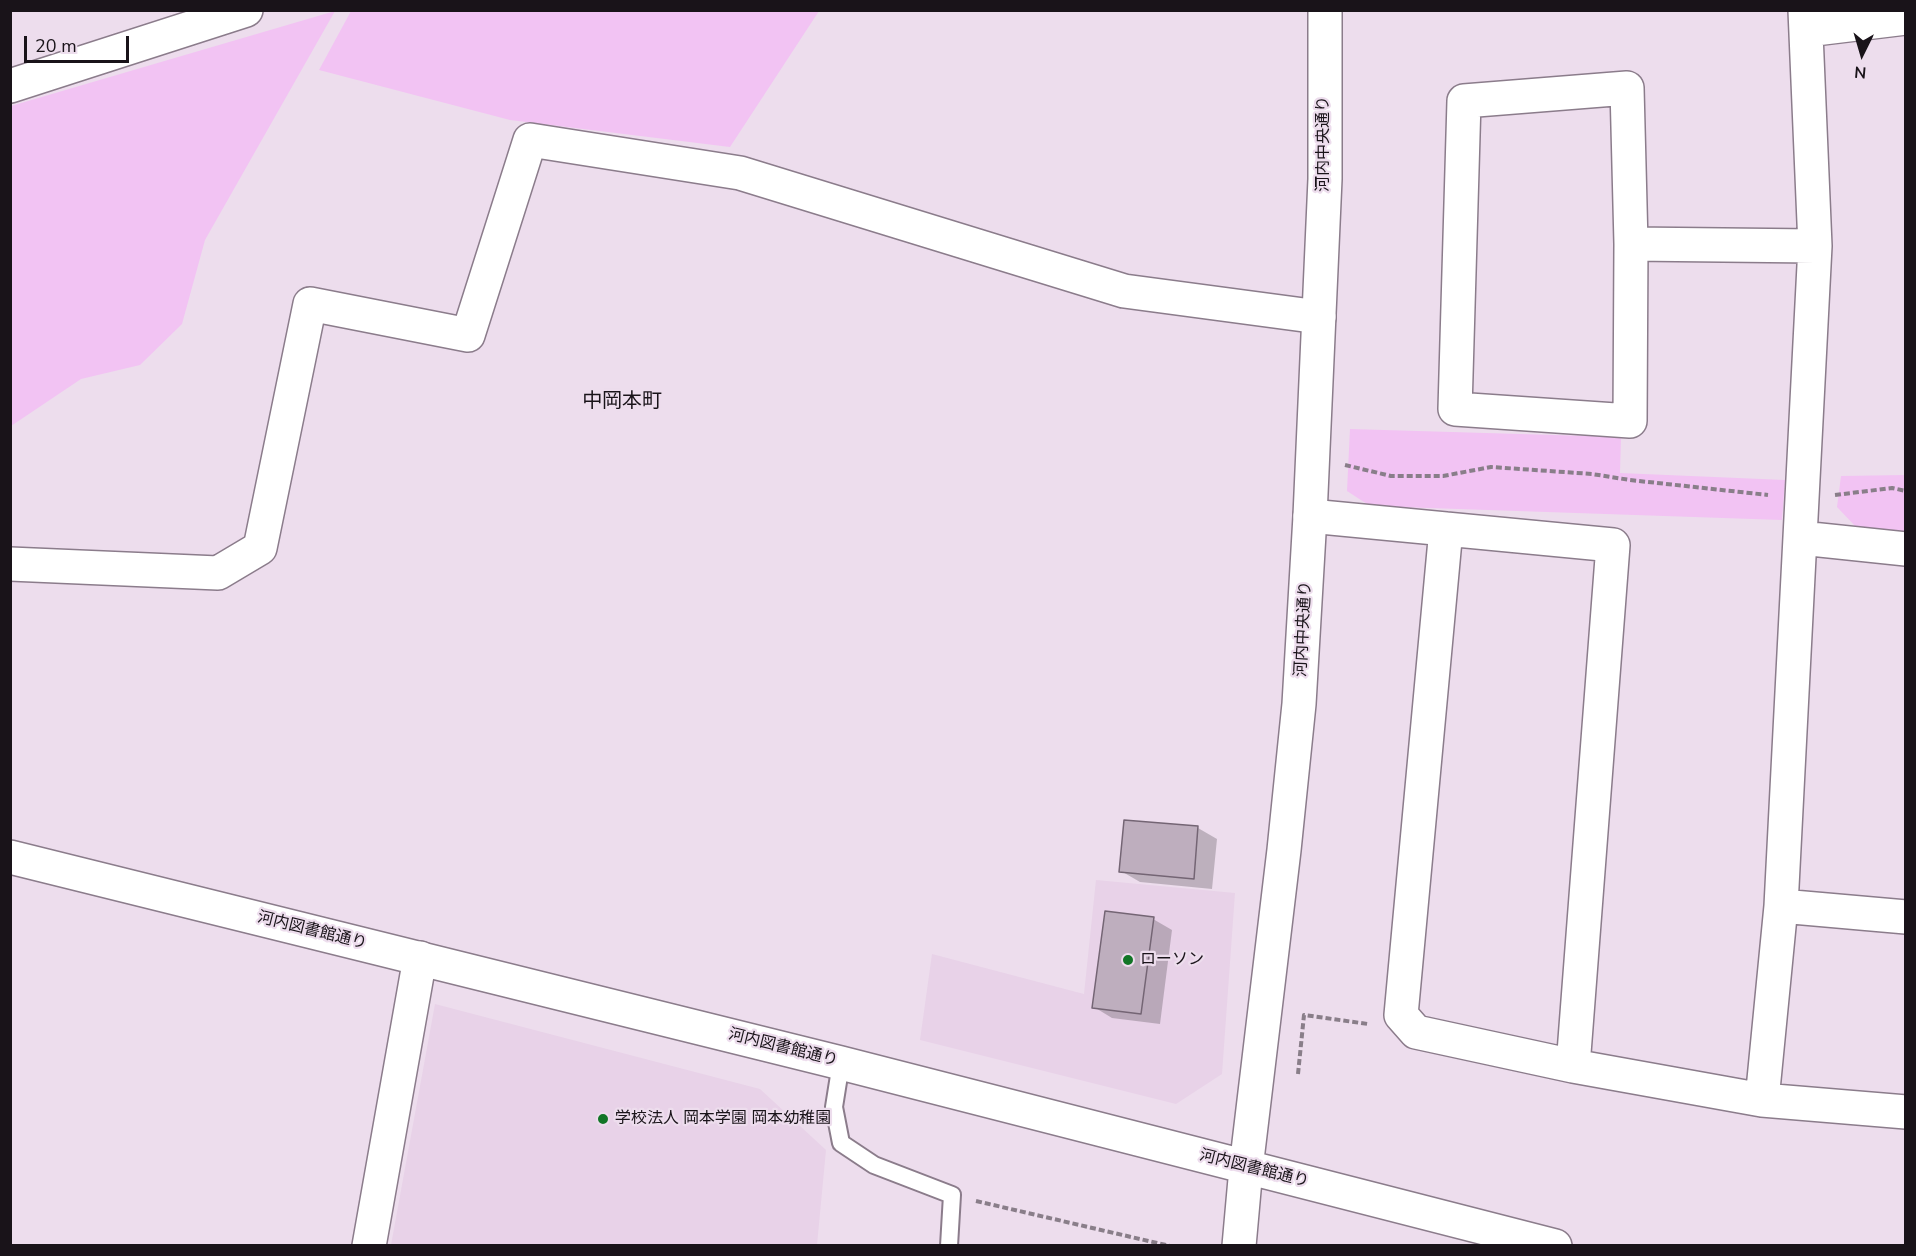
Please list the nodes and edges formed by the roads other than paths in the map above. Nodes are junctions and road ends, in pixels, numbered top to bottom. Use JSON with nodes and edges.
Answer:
{"nodes":[{"id":1,"x":246,"y":10,"type":"edge"},
{"id":2,"x":1325,"y":10,"type":"edge"},
{"id":3,"x":1905,"y":18,"type":"edge"},
{"id":4,"x":1806,"y":20,"type":"edge"},
{"id":5,"x":10,"y":86,"type":"edge"},
{"id":6,"x":1631,"y":244,"type":"junction"},
{"id":7,"x":1815,"y":246,"type":"junction"},
{"id":8,"x":1319,"y":318,"type":"junction"},
{"id":9,"x":1310,"y":516,"type":"junction"},
{"id":10,"x":1446,"y":529,"type":"junction"},
{"id":11,"x":1801,"y":538,"type":"junction"},
{"id":12,"x":1905,"y":549,"type":"edge"},
{"id":13,"x":10,"y":564,"type":"edge"},
{"id":14,"x":10,"y":857,"type":"edge"},
{"id":15,"x":1781,"y":906,"type":"junction"},
{"id":16,"x":1905,"y":917,"type":"edge"},
{"id":17,"x":420,"y":958,"type":"junction"},
{"id":18,"x":841,"y":1063,"type":"junction"},
{"id":19,"x":1574,"y":1066,"type":"junction"},
{"id":20,"x":1762,"y":1100,"type":"junction"},
{"id":21,"x":1905,"y":1112,"type":"edge"},
{"id":22,"x":1246,"y":1168,"type":"junction"},
{"id":23,"x":369,"y":1245,"type":"edge"},
{"id":24,"x":949,"y":1245,"type":"edge"},
{"id":25,"x":1239,"y":1245,"type":"edge"},
{"id":26,"x":1555,"y":1245,"type":"edge"}],
"edges":[{"from":1,"to":5,"type":"street"},
{"from":2,"to":8,"type":"street","name":"河内中央通り"},
{"from":3,"to":4,"type":"street"},
{"from":4,"to":7,"type":"street"},
{"from":6,"to":6,"type":"street"},
{"from":6,"to":7,"type":"street"},
{"from":7,"to":11,"type":"street"},
{"from":8,"to":9,"type":"street","name":"河内中央通り"},
{"from":8,"to":13,"type":"street"},
{"from":9,"to":10,"type":"street"},
{"from":9,"to":22,"type":"street","name":"河内中央通り"},
{"from":10,"to":19,"type":"street"},
{"from":10,"to":19,"type":"street"},
{"from":11,"to":12,"type":"street"},
{"from":11,"to":15,"type":"street"},
{"from":14,"to":17,"type":"street","name":"河内図書館通り"},
{"from":15,"to":16,"type":"street"},
{"from":15,"to":20,"type":"street"},
{"from":17,"to":18,"type":"street","name":"河内図書館通り"},
{"from":17,"to":23,"type":"street"},
{"from":18,"to":22,"type":"street","name":"河内図書館通り"},
{"from":18,"to":24,"type":"lane"},
{"from":19,"to":20,"type":"street"},
{"from":20,"to":21,"type":"street"},
{"from":22,"to":25,"type":"street","name":"河内中央通り"},
{"from":22,"to":26,"type":"street","name":"河内図書館通り"}]}
